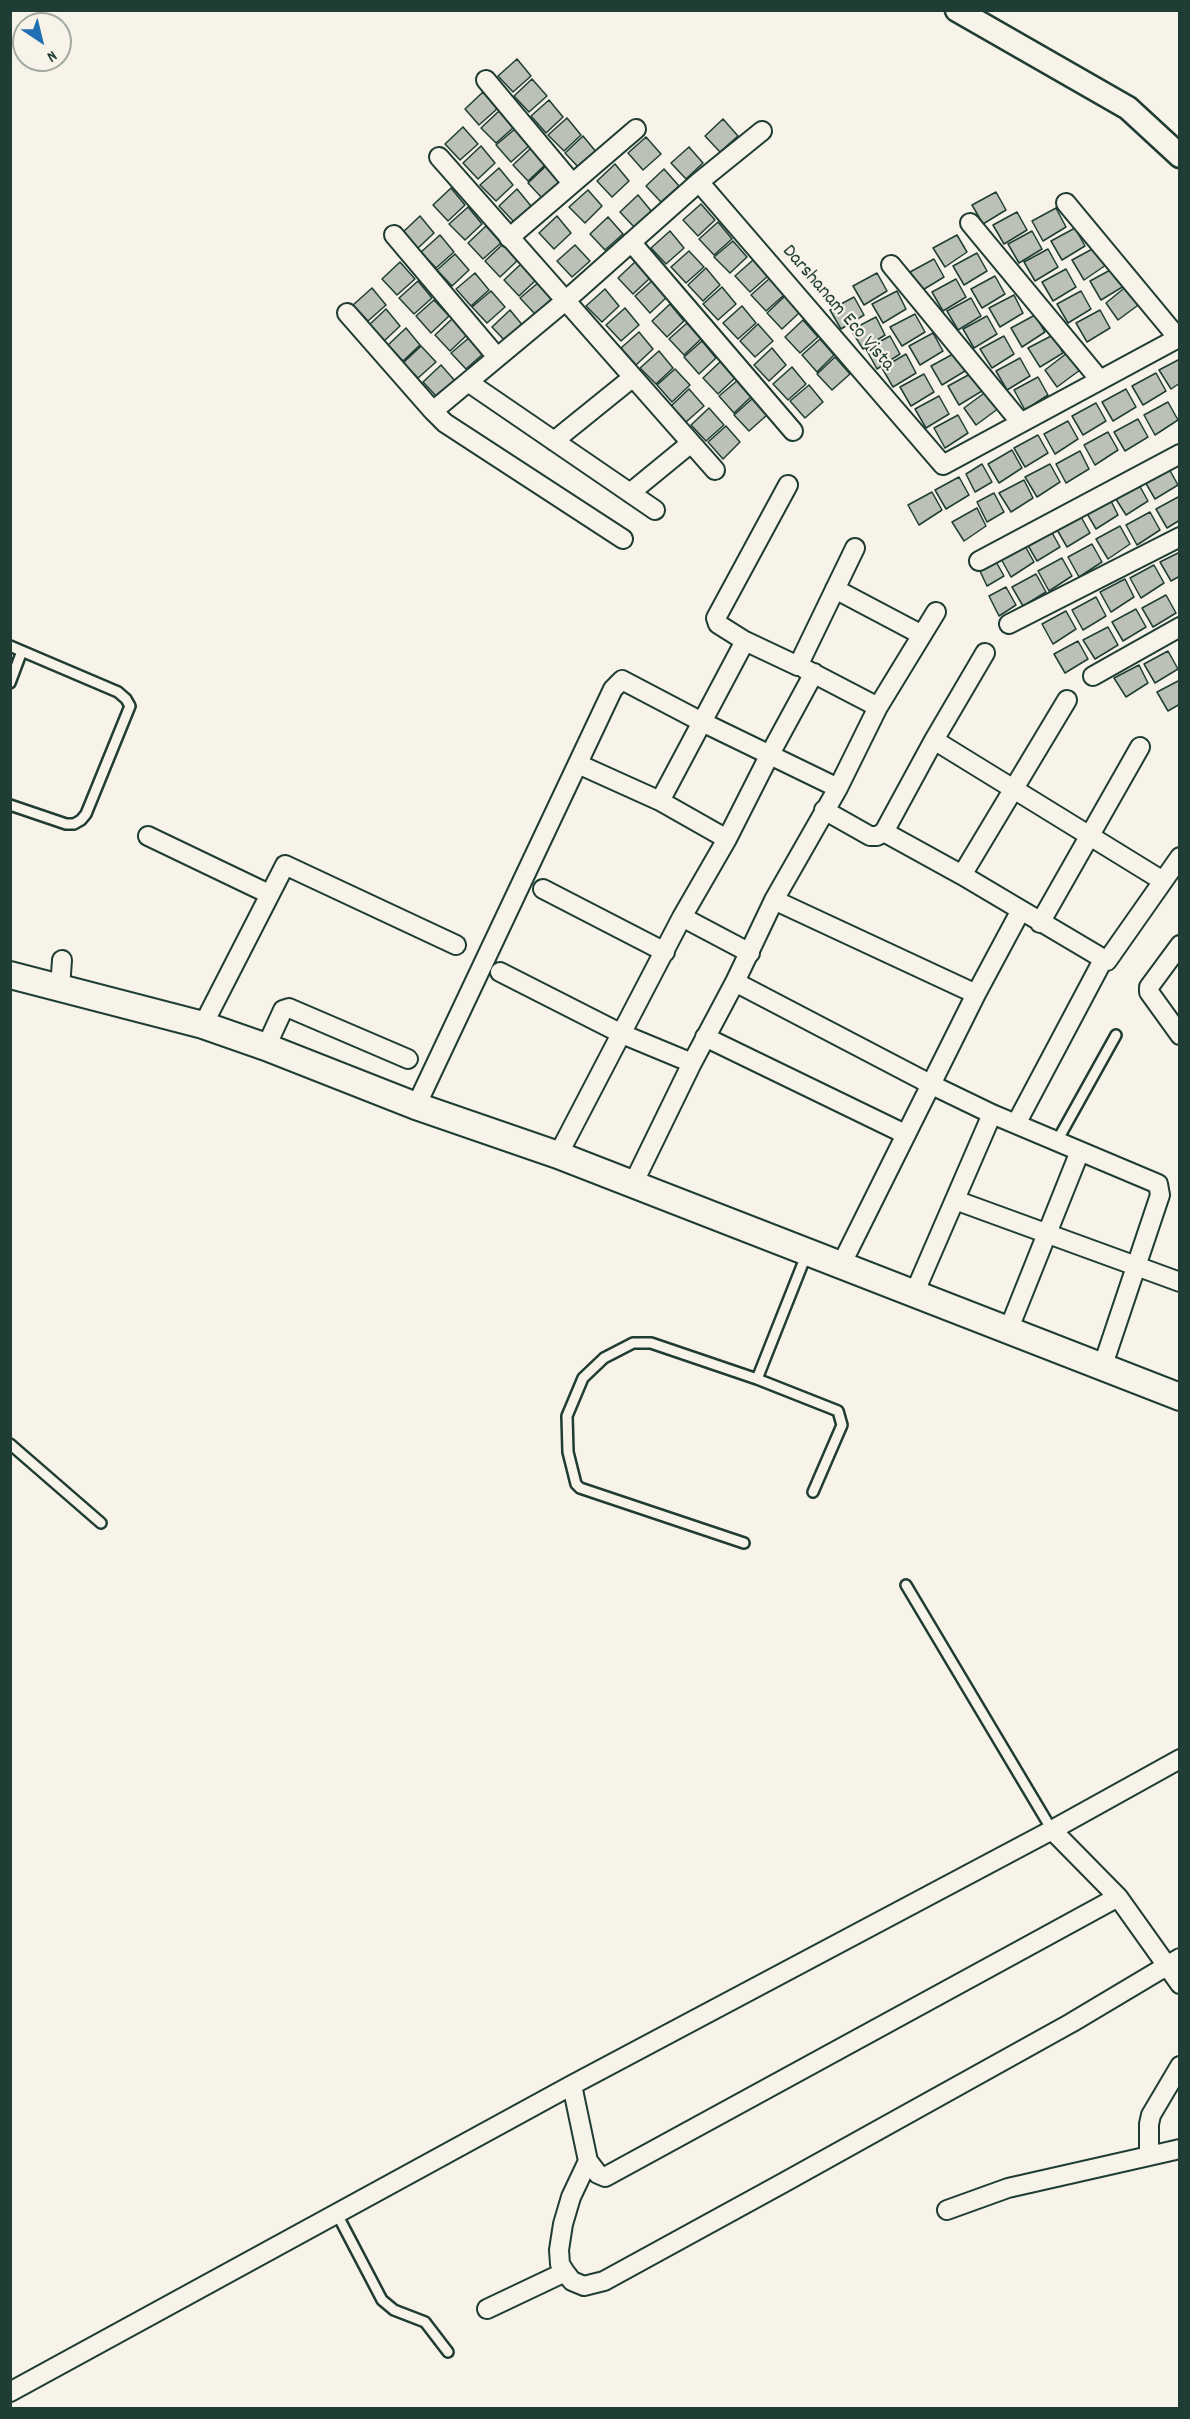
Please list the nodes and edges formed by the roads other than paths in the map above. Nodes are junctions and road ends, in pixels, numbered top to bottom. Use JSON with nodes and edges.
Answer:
{"nodes":[{"id":1,"x":957,"y":10,"type":"edge"},
{"id":2,"x":486,"y":80,"type":"dead end"},
{"id":3,"x":636,"y":129,"type":"dead end"},
{"id":4,"x":762,"y":131,"type":"dead end"},
{"id":5,"x":1179,"y":156,"type":"edge"},
{"id":6,"x":439,"y":157,"type":"dead end"},
{"id":7,"x":699,"y":182,"type":"junction"},
{"id":8,"x":572,"y":183,"type":"junction"},
{"id":9,"x":1066,"y":203,"type":"dead end"},
{"id":10,"x":970,"y":223,"type":"dead end"},
{"id":11,"x":394,"y":236,"type":"dead end"},
{"id":12,"x":508,"y":238,"type":"junction"},
{"id":13,"x":631,"y":242,"type":"junction"},
{"id":14,"x":891,"y":265,"type":"dead end"},
{"id":15,"x":564,"y":302,"type":"junction"},
{"id":16,"x":347,"y":313,"type":"dead end"},
{"id":17,"x":1179,"y":337,"type":"edge"},
{"id":18,"x":497,"y":357,"type":"junction"},
{"id":19,"x":632,"y":378,"type":"junction"},
{"id":20,"x":1100,"y":380,"type":"junction"},
{"id":21,"x":468,"y":382,"type":"junction"},
{"id":22,"x":433,"y":411,"type":"junction"},
{"id":23,"x":1021,"y":423,"type":"junction"},
{"id":24,"x":793,"y":431,"type":"dead end"},
{"id":25,"x":554,"y":441,"type":"junction"},
{"id":26,"x":691,"y":443,"type":"junction"},
{"id":27,"x":1179,"y":454,"type":"edge"},
{"id":28,"x":715,"y":470,"type":"dead end"},
{"id":29,"x":788,"y":485,"type":"dead end"},
{"id":30,"x":630,"y":493,"type":"junction"},
{"id":31,"x":655,"y":510,"type":"dead end"},
{"id":32,"x":1179,"y":537,"type":"edge"},
{"id":33,"x":623,"y":539,"type":"dead end"},
{"id":34,"x":855,"y":548,"type":"dead end"},
{"id":35,"x":979,"y":561,"type":"dead end"},
{"id":36,"x":835,"y":589,"type":"junction"},
{"id":37,"x":936,"y":612,"type":"dead end"},
{"id":38,"x":1009,"y":624,"type":"dead end"},
{"id":39,"x":1179,"y":627,"type":"edge"},
{"id":40,"x":922,"y":635,"type":"junction"},
{"id":41,"x":745,"y":641,"type":"junction"},
{"id":42,"x":10,"y":646,"type":"edge"},
{"id":43,"x":22,"y":651,"type":"junction"},
{"id":44,"x":985,"y":653,"type":"dead end"},
{"id":45,"x":806,"y":670,"type":"junction"},
{"id":46,"x":1093,"y":675,"type":"dead end"},
{"id":47,"x":10,"y":683,"type":"edge"},
{"id":48,"x":1067,"y":700,"type":"dead end"},
{"id":49,"x":878,"y":707,"type":"junction"},
{"id":50,"x":702,"y":722,"type":"junction"},
{"id":51,"x":934,"y":740,"type":"junction"},
{"id":52,"x":1140,"y":747,"type":"dead end"},
{"id":53,"x":770,"y":754,"type":"junction"},
{"id":54,"x":578,"y":764,"type":"junction"},
{"id":55,"x":838,"y":788,"type":"junction"},
{"id":56,"x":1015,"y":788,"type":"junction"},
{"id":57,"x":660,"y":801,"type":"junction"},
{"id":58,"x":10,"y":805,"type":"edge"},
{"id":59,"x":824,"y":810,"type":"junction"},
{"id":60,"x":884,"y":832,"type":"junction"},
{"id":61,"x":148,"y":836,"type":"dead end"},
{"id":62,"x":1089,"y":836,"type":"junction"},
{"id":63,"x":728,"y":839,"type":"junction"},
{"id":64,"x":1179,"y":858,"type":"edge"},
{"id":65,"x":962,"y":875,"type":"junction"},
{"id":66,"x":1163,"y":882,"type":"junction"},
{"id":67,"x":543,"y":889,"type":"dead end"},
{"id":68,"x":269,"y":894,"type":"junction"},
{"id":69,"x":774,"y":900,"type":"junction"},
{"id":70,"x":1021,"y":910,"type":"junction"},
{"id":71,"x":682,"y":918,"type":"junction"},
{"id":72,"x":1040,"y":923,"type":"junction"},
{"id":73,"x":456,"y":945,"type":"dead end"},
{"id":74,"x":1179,"y":945,"type":"edge"},
{"id":75,"x":665,"y":952,"type":"junction"},
{"id":76,"x":750,"y":953,"type":"junction"},
{"id":77,"x":62,"y":960,"type":"dead end"},
{"id":78,"x":1103,"y":960,"type":"junction"},
{"id":79,"x":500,"y":972,"type":"dead end"},
{"id":80,"x":10,"y":975,"type":"edge"},
{"id":81,"x":735,"y":982,"type":"junction"},
{"id":82,"x":60,"y":988,"type":"junction"},
{"id":83,"x":976,"y":994,"type":"junction"},
{"id":84,"x":203,"y":1025,"type":"junction"},
{"id":85,"x":622,"y":1034,"type":"junction"},
{"id":86,"x":1116,"y":1035,"type":"dead end"},
{"id":87,"x":1179,"y":1035,"type":"edge"},
{"id":88,"x":705,"y":1037,"type":"junction"},
{"id":89,"x":266,"y":1047,"type":"junction"},
{"id":90,"x":408,"y":1059,"type":"dead end"},
{"id":91,"x":692,"y":1063,"type":"junction"},
{"id":92,"x":932,"y":1085,"type":"junction"},
{"id":93,"x":416,"y":1106,"type":"junction"},
{"id":94,"x":992,"y":1114,"type":"junction"},
{"id":95,"x":1016,"y":1124,"type":"junction"},
{"id":96,"x":905,"y":1134,"type":"junction"},
{"id":97,"x":1057,"y":1141,"type":"junction"},
{"id":98,"x":1080,"y":1151,"type":"junction"},
{"id":99,"x":558,"y":1155,"type":"junction"},
{"id":100,"x":633,"y":1184,"type":"junction"},
{"id":101,"x":955,"y":1200,"type":"junction"},
{"id":102,"x":1047,"y":1234,"type":"junction"},
{"id":103,"x":808,"y":1253,"type":"junction"},
{"id":104,"x":841,"y":1265,"type":"junction"},
{"id":105,"x":1136,"y":1267,"type":"junction"},
{"id":106,"x":1179,"y":1282,"type":"edge"},
{"id":107,"x":914,"y":1294,"type":"junction"},
{"id":108,"x":1008,"y":1331,"type":"junction"},
{"id":109,"x":1102,"y":1368,"type":"junction"},
{"id":110,"x":757,"y":1379,"type":"junction"},
{"id":111,"x":1179,"y":1397,"type":"edge"},
{"id":112,"x":10,"y":1444,"type":"edge"},
{"id":113,"x":813,"y":1492,"type":"dead end"},
{"id":114,"x":101,"y":1523,"type":"dead end"},
{"id":115,"x":744,"y":1543,"type":"dead end"},
{"id":116,"x":906,"y":1585,"type":"dead end"},
{"id":117,"x":1179,"y":1759,"type":"edge"},
{"id":118,"x":1052,"y":1830,"type":"junction"},
{"id":119,"x":1118,"y":1897,"type":"junction"},
{"id":120,"x":1173,"y":1962,"type":"edge"},
{"id":121,"x":1179,"y":1984,"type":"edge"},
{"id":122,"x":1179,"y":2066,"type":"edge"},
{"id":123,"x":572,"y":2085,"type":"junction"},
{"id":124,"x":1179,"y":2149,"type":"edge"},
{"id":125,"x":1149,"y":2154,"type":"junction"},
{"id":126,"x":588,"y":2161,"type":"junction"},
{"id":127,"x":947,"y":2210,"type":"dead end"},
{"id":128,"x":337,"y":2214,"type":"junction"},
{"id":129,"x":565,"y":2272,"type":"junction"},
{"id":130,"x":487,"y":2309,"type":"dead end"},
{"id":131,"x":448,"y":2352,"type":"dead end"},
{"id":132,"x":10,"y":2392,"type":"edge"}],
"edges":[{"from":1,"to":5,"type":"street"},
{"from":2,"to":8,"type":"street"},
{"from":3,"to":8,"type":"street"},
{"from":4,"to":7,"type":"street"},
{"from":6,"to":12,"type":"street"},
{"from":7,"to":13,"type":"street"},
{"from":7,"to":23,"type":"street","name":"Darshanam Eco Vista"},
{"from":8,"to":12,"type":"street"},
{"from":9,"to":17,"type":"street","name":"Darshanam Eco Vista"},
{"from":10,"to":20,"type":"street"},
{"from":11,"to":18,"type":"street"},
{"from":12,"to":15,"type":"street"},
{"from":13,"to":15,"type":"street"},
{"from":13,"to":24,"type":"street"},
{"from":14,"to":23,"type":"street"},
{"from":15,"to":18,"type":"street"},
{"from":15,"to":19,"type":"street"},
{"from":16,"to":22,"type":"street"},
{"from":17,"to":20,"type":"street","name":"Darshanam Eco Vista"},
{"from":18,"to":21,"type":"street"},
{"from":19,"to":25,"type":"street"},
{"from":19,"to":26,"type":"street"},
{"from":20,"to":23,"type":"street","name":"Darshanam Eco Vista"},
{"from":21,"to":22,"type":"street"},
{"from":21,"to":25,"type":"street"},
{"from":22,"to":33,"type":"street"},
{"from":25,"to":30,"type":"street"},
{"from":26,"to":28,"type":"street"},
{"from":26,"to":30,"type":"street"},
{"from":27,"to":35,"type":"street"},
{"from":29,"to":41,"type":"street"},
{"from":30,"to":31,"type":"street"},
{"from":32,"to":38,"type":"street"},
{"from":34,"to":36,"type":"street"},
{"from":36,"to":40,"type":"street"},
{"from":36,"to":45,"type":"street"},
{"from":37,"to":40,"type":"street"},
{"from":39,"to":46,"type":"street"},
{"from":40,"to":49,"type":"street"},
{"from":41,"to":45,"type":"street"},
{"from":41,"to":50,"type":"street"},
{"from":42,"to":43,"type":"lane"},
{"from":43,"to":47,"type":"lane"},
{"from":43,"to":58,"type":"lane"},
{"from":44,"to":51,"type":"street"},
{"from":45,"to":49,"type":"street"},
{"from":45,"to":53,"type":"street"},
{"from":48,"to":56,"type":"street"},
{"from":49,"to":55,"type":"street"},
{"from":50,"to":53,"type":"street"},
{"from":50,"to":54,"type":"street"},
{"from":50,"to":57,"type":"street"},
{"from":51,"to":56,"type":"street"},
{"from":51,"to":60,"type":"street"},
{"from":52,"to":62,"type":"street"},
{"from":53,"to":55,"type":"street"},
{"from":53,"to":63,"type":"street"},
{"from":54,"to":57,"type":"street"},
{"from":54,"to":93,"type":"street"},
{"from":55,"to":59,"type":"street"},
{"from":56,"to":62,"type":"street"},
{"from":56,"to":65,"type":"street"},
{"from":57,"to":63,"type":"street"},
{"from":59,"to":60,"type":"street"},
{"from":59,"to":69,"type":"street"},
{"from":60,"to":65,"type":"street"},
{"from":61,"to":68,"type":"street"},
{"from":62,"to":66,"type":"street"},
{"from":62,"to":72,"type":"street"},
{"from":63,"to":71,"type":"street"},
{"from":64,"to":66,"type":"street"},
{"from":65,"to":70,"type":"street"},
{"from":66,"to":78,"type":"street"},
{"from":67,"to":75,"type":"street"},
{"from":68,"to":73,"type":"street"},
{"from":68,"to":84,"type":"street"},
{"from":69,"to":76,"type":"street"},
{"from":69,"to":83,"type":"street"},
{"from":70,"to":72,"type":"street"},
{"from":70,"to":83,"type":"street"},
{"from":71,"to":75,"type":"street"},
{"from":71,"to":76,"type":"street"},
{"from":72,"to":78,"type":"street"},
{"from":74,"to":87,"type":"street"},
{"from":75,"to":85,"type":"street"},
{"from":76,"to":81,"type":"street"},
{"from":77,"to":82,"type":"street"},
{"from":78,"to":95,"type":"street"},
{"from":79,"to":85,"type":"street"},
{"from":80,"to":82,"type":"main road"},
{"from":81,"to":88,"type":"street"},
{"from":81,"to":92,"type":"street"},
{"from":82,"to":84,"type":"main road"},
{"from":83,"to":92,"type":"street"},
{"from":84,"to":89,"type":"main road"},
{"from":85,"to":91,"type":"street"},
{"from":85,"to":99,"type":"street"},
{"from":86,"to":97,"type":"lane"},
{"from":88,"to":91,"type":"street"},
{"from":88,"to":96,"type":"street"},
{"from":89,"to":90,"type":"street"},
{"from":89,"to":93,"type":"main road"},
{"from":91,"to":100,"type":"street"},
{"from":92,"to":94,"type":"street"},
{"from":92,"to":96,"type":"street"},
{"from":93,"to":99,"type":"main road"},
{"from":94,"to":95,"type":"street"},
{"from":94,"to":101,"type":"street"},
{"from":95,"to":97,"type":"street"},
{"from":96,"to":104,"type":"street"},
{"from":97,"to":98,"type":"street"},
{"from":98,"to":102,"type":"street"},
{"from":98,"to":105,"type":"street"},
{"from":99,"to":100,"type":"main road"},
{"from":100,"to":103,"type":"main road"},
{"from":101,"to":102,"type":"street"},
{"from":101,"to":107,"type":"street"},
{"from":102,"to":105,"type":"street"},
{"from":102,"to":108,"type":"street"},
{"from":103,"to":104,"type":"main road"},
{"from":103,"to":110,"type":"lane"},
{"from":104,"to":107,"type":"main road"},
{"from":105,"to":106,"type":"street"},
{"from":105,"to":109,"type":"street"},
{"from":107,"to":108,"type":"main road"},
{"from":108,"to":109,"type":"main road"},
{"from":109,"to":111,"type":"main road"},
{"from":110,"to":113,"type":"lane"},
{"from":110,"to":115,"type":"lane"},
{"from":112,"to":114,"type":"lane"},
{"from":116,"to":118,"type":"lane"},
{"from":117,"to":118,"type":"street"},
{"from":118,"to":119,"type":"street"},
{"from":118,"to":123,"type":"street"},
{"from":119,"to":120,"type":"street"},
{"from":119,"to":126,"type":"street"},
{"from":120,"to":121,"type":"street"},
{"from":120,"to":129,"type":"street"},
{"from":122,"to":125,"type":"street"},
{"from":123,"to":126,"type":"street"},
{"from":123,"to":128,"type":"street"},
{"from":124,"to":125,"type":"street"},
{"from":125,"to":127,"type":"street"},
{"from":126,"to":129,"type":"street"},
{"from":128,"to":131,"type":"lane"},
{"from":128,"to":132,"type":"street"},
{"from":129,"to":130,"type":"street"}]}
